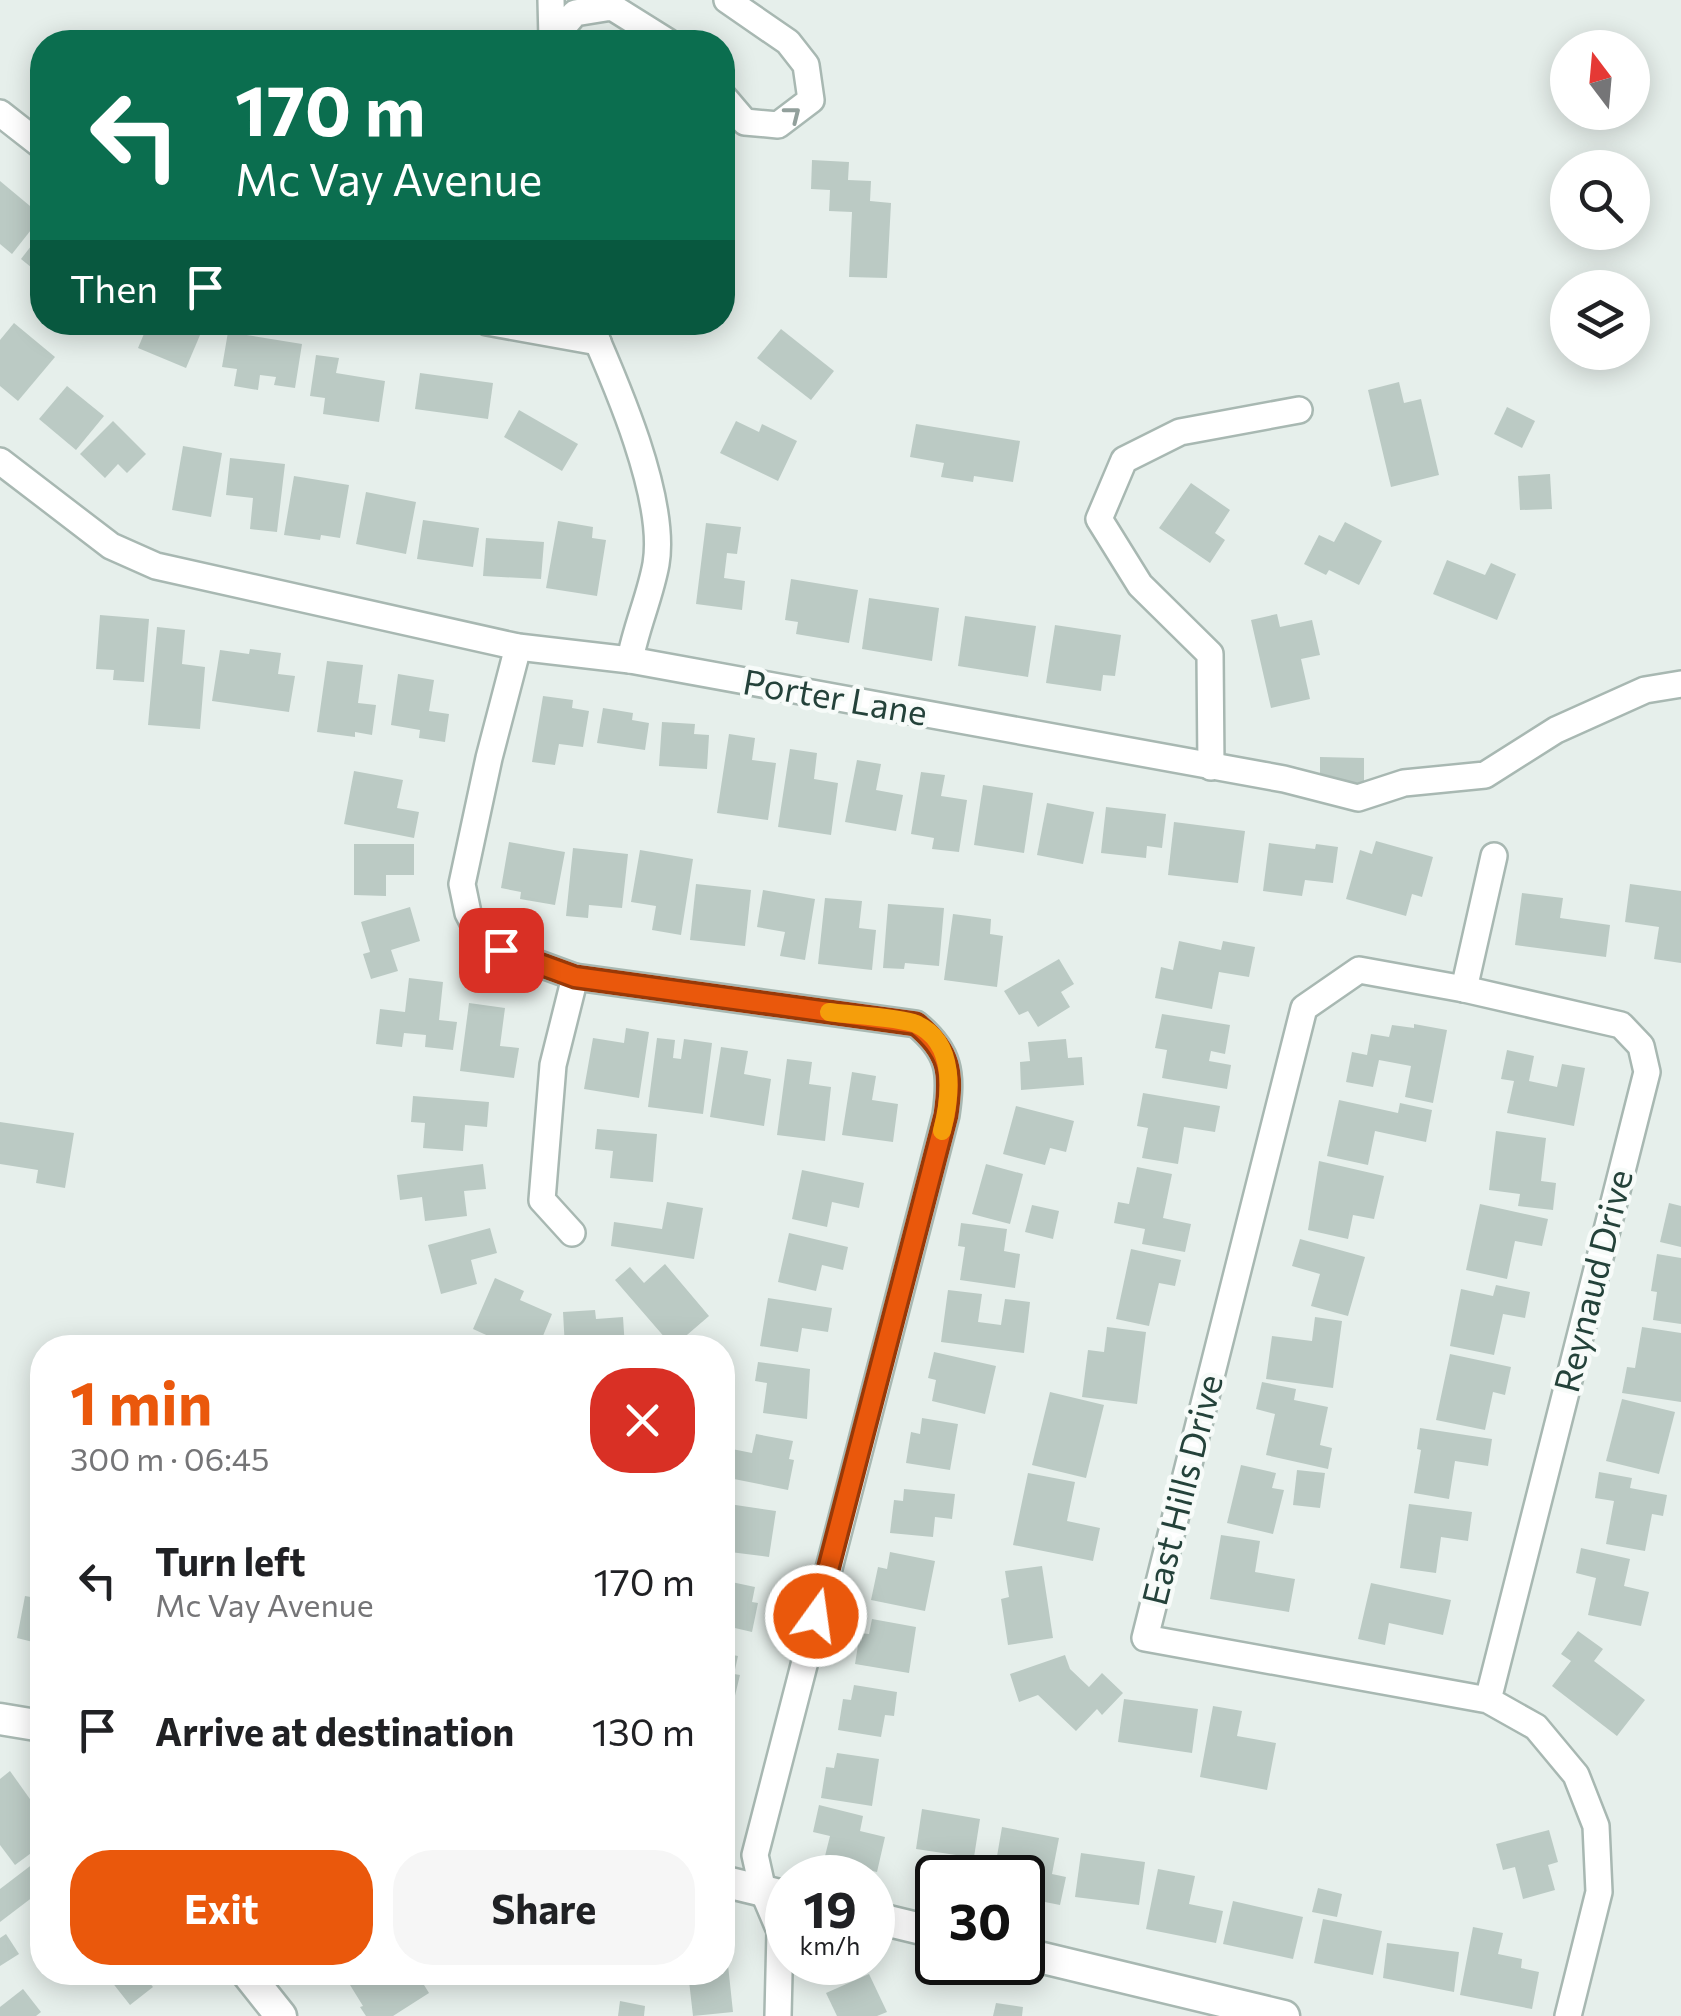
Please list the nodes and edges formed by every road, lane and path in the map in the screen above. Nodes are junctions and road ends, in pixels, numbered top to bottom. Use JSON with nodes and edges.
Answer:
{"nodes":[{"id":1,"x":552,"y":0,"type":"edge"},
{"id":2,"x":727,"y":0,"type":"edge"},
{"id":3,"x":551,"y":30,"type":"edge"},
{"id":4,"x":560,"y":30,"type":"edge"},
{"id":5,"x":649,"y":30,"type":"edge"},
{"id":6,"x":735,"y":110,"type":"edge"},
{"id":7,"x":0,"y":113,"type":"edge"},
{"id":8,"x":30,"y":137,"type":"edge"},
{"id":9,"x":595,"y":335,"type":"edge"},
{"id":10,"x":1298,"y":410,"type":"dead end"},
{"id":11,"x":0,"y":461,"type":"edge"},
{"id":12,"x":518,"y":647,"type":"junction"},
{"id":13,"x":630,"y":660,"type":"junction"},
{"id":14,"x":1681,"y":684,"type":"edge"},
{"id":15,"x":1212,"y":767,"type":"junction"},
{"id":16,"x":1494,"y":856,"type":"dead end"},
{"id":17,"x":575,"y":977,"type":"junction"},
{"id":18,"x":1464,"y":989,"type":"junction"},
{"id":19,"x":572,"y":1233,"type":"dead end"},
{"id":20,"x":1488,"y":1700,"type":"junction"},
{"id":21,"x":0,"y":1719,"type":"edge"},
{"id":22,"x":30,"y":1724,"type":"edge"},
{"id":23,"x":765,"y":1874,"type":"edge"},
{"id":24,"x":735,"y":1884,"type":"edge"},
{"id":25,"x":765,"y":1892,"type":"edge"},
{"id":26,"x":1045,"y":1959,"type":"edge"},
{"id":27,"x":256,"y":1985,"type":"edge"},
{"id":28,"x":779,"y":1985,"type":"edge"},
{"id":29,"x":281,"y":2016,"type":"edge"},
{"id":30,"x":778,"y":2016,"type":"edge"},
{"id":31,"x":1284,"y":2016,"type":"edge"},
{"id":32,"x":1568,"y":2016,"type":"edge"}],
"edges":[{"from":1,"to":3,"type":"street"},
{"from":6,"to":2,"type":"street","one_way":true},
{"from":4,"to":5,"type":"street"},
{"from":7,"to":8,"type":"street"},
{"from":9,"to":13,"type":"street"},
{"from":10,"to":15,"type":"street"},
{"from":11,"to":12,"type":"street","name":"Porter Lane"},
{"from":12,"to":13,"type":"street","name":"Porter Lane"},
{"from":12,"to":17,"type":"street"},
{"from":13,"to":15,"type":"street","name":"Porter Lane"},
{"from":14,"to":15,"type":"street","name":"Porter Lane"},
{"from":16,"to":18,"type":"street"},
{"from":17,"to":19,"type":"street"},
{"from":17,"to":23,"type":"street"},
{"from":18,"to":20,"type":"street","name":"Reynaud Drive"},
{"from":18,"to":20,"type":"street","name":"East Hills Drive"},
{"from":20,"to":32,"type":"street","name":"East Hills Drive"},
{"from":21,"to":22,"type":"street"},
{"from":24,"to":25,"type":"street"},
{"from":26,"to":31,"type":"street"},
{"from":27,"to":29,"type":"street"},
{"from":28,"to":30,"type":"street"}]}
